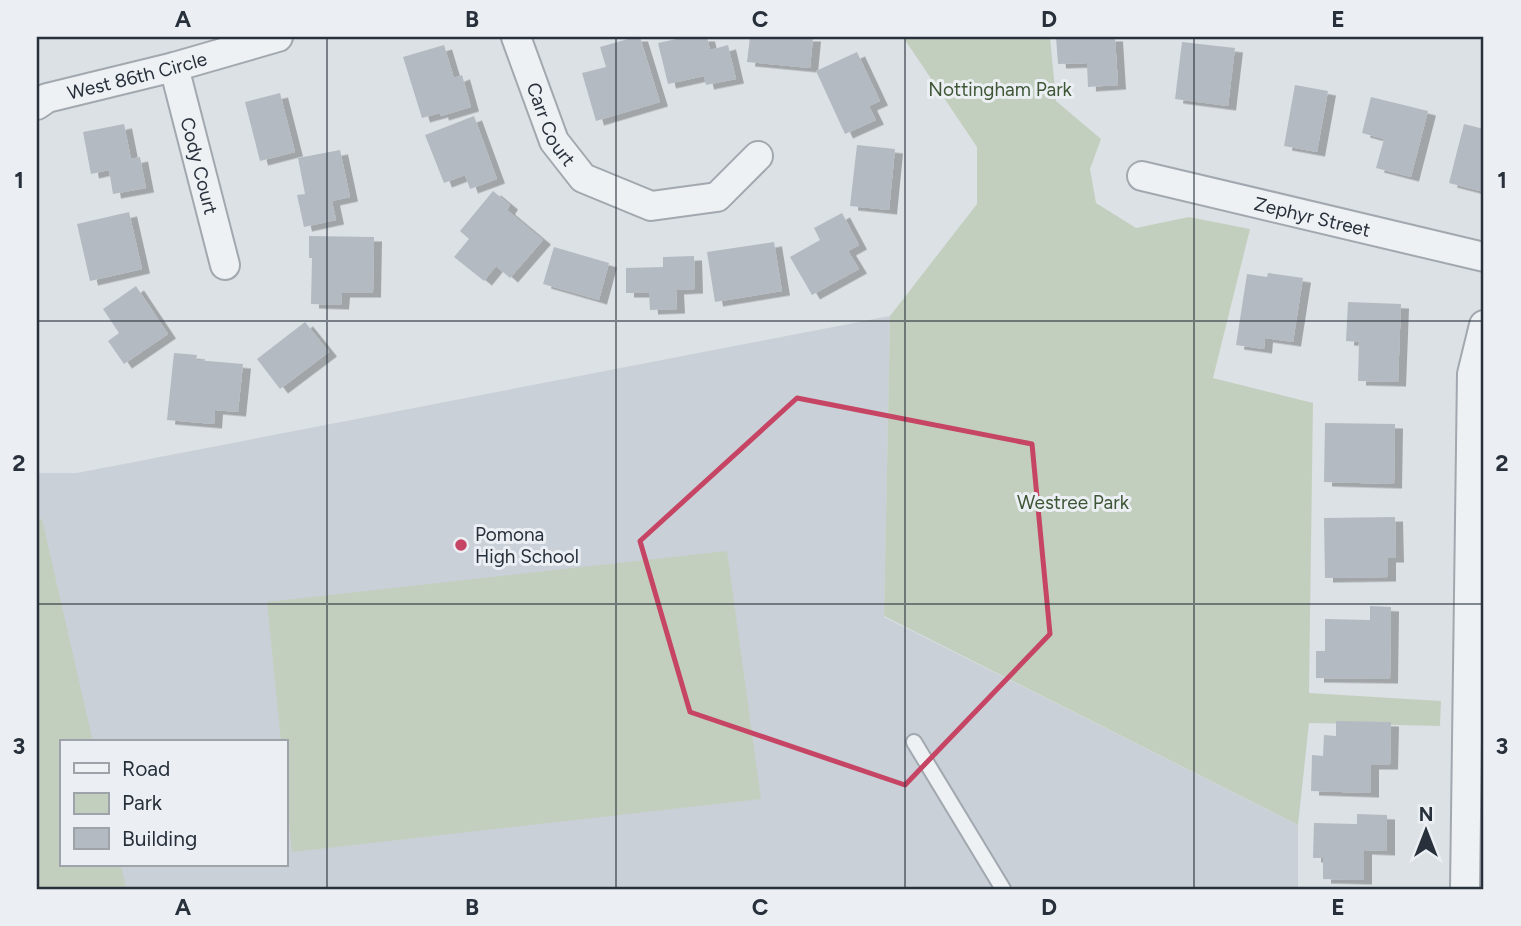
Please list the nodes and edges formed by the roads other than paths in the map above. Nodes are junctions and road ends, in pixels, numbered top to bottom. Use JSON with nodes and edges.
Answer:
{"nodes":[{"id":1,"x":278,"y":37,"type":"edge"},
{"id":2,"x":516,"y":37,"type":"edge"},
{"id":3,"x":174,"y":66,"type":"junction"},
{"id":4,"x":37,"y":105,"type":"edge"},
{"id":5,"x":758,"y":156,"type":"dead end"},
{"id":6,"x":1142,"y":176,"type":"dead end"},
{"id":7,"x":1484,"y":257,"type":"edge"},
{"id":8,"x":225,"y":265,"type":"dead end"},
{"id":9,"x":1484,"y":325,"type":"edge"},
{"id":10,"x":914,"y":742,"type":"dead end"},
{"id":11,"x":1003,"y":889,"type":"edge"},
{"id":12,"x":1465,"y":889,"type":"edge"}],
"edges":[{"from":1,"to":3,"type":"street","name":"West 86th Circle"},
{"from":2,"to":5,"type":"street","name":"Carr Court"},
{"from":3,"to":4,"type":"street","name":"West 86th Circle"},
{"from":3,"to":8,"type":"street","name":"Cody Court"},
{"from":6,"to":7,"type":"street","name":"Zephyr Street"},
{"from":9,"to":12,"type":"street"},
{"from":10,"to":11,"type":"lane"}]}
